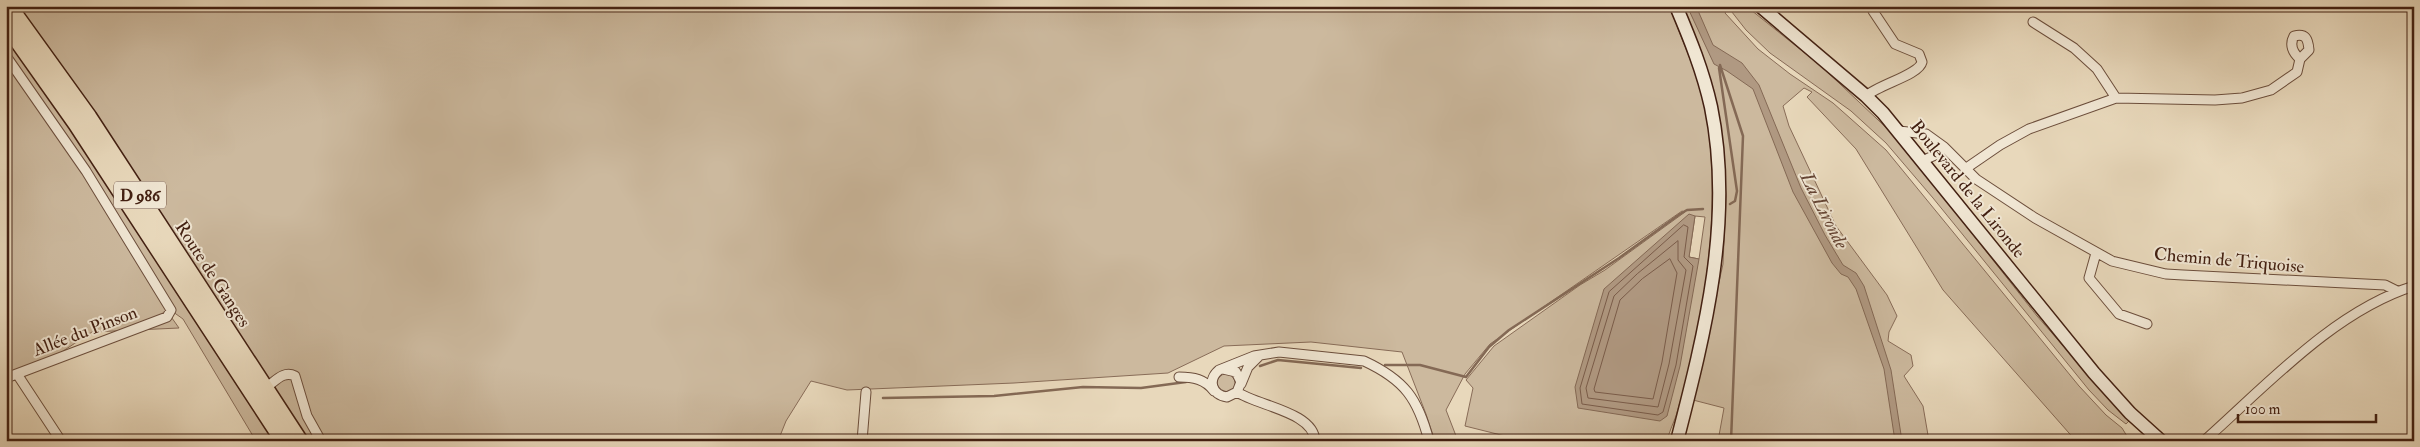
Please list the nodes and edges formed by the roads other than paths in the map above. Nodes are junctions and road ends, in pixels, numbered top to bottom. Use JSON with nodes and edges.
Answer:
{"nodes":[{"id":1,"x":9,"y":6,"type":"edge"},
{"id":2,"x":1676,"y":6,"type":"edge"},
{"id":3,"x":1760,"y":6,"type":"edge"},
{"id":4,"x":1873,"y":11,"type":"dead end"},
{"id":5,"x":2033,"y":22,"type":"dead end"},
{"id":6,"x":6,"y":25,"type":"edge"},
{"id":7,"x":6,"y":56,"type":"edge"},
{"id":8,"x":2300,"y":60,"type":"dead end"},
{"id":9,"x":1866,"y":96,"type":"junction"},
{"id":10,"x":2116,"y":98,"type":"junction"},
{"id":11,"x":1899,"y":131,"type":"junction"},
{"id":12,"x":1944,"y":147,"type":"junction"},
{"id":13,"x":1922,"y":160,"type":"junction"},
{"id":14,"x":1965,"y":169,"type":"junction"},
{"id":15,"x":2096,"y":253,"type":"junction"},
{"id":16,"x":2414,"y":286,"type":"edge"},
{"id":17,"x":2397,"y":291,"type":"junction"},
{"id":18,"x":2147,"y":324,"type":"dead end"},
{"id":19,"x":1263,"y":354,"type":"junction"},
{"id":20,"x":1221,"y":370,"type":"junction"},
{"id":21,"x":17,"y":374,"type":"junction"},
{"id":22,"x":6,"y":378,"type":"edge"},
{"id":23,"x":266,"y":388,"type":"junction"},
{"id":24,"x":1239,"y":388,"type":"junction"},
{"id":25,"x":866,"y":392,"type":"dead end"},
{"id":26,"x":1216,"y":393,"type":"junction"},
{"id":27,"x":2130,"y":413,"type":"junction"},
{"id":28,"x":2222,"y":424,"type":"junction"},
{"id":29,"x":61,"y":441,"type":"edge"},
{"id":30,"x":283,"y":441,"type":"edge"},
{"id":31,"x":300,"y":441,"type":"edge"},
{"id":32,"x":321,"y":441,"type":"edge"},
{"id":33,"x":862,"y":441,"type":"edge"},
{"id":34,"x":1315,"y":441,"type":"edge"},
{"id":35,"x":1429,"y":441,"type":"edge"},
{"id":36,"x":1678,"y":441,"type":"edge"},
{"id":37,"x":2145,"y":441,"type":"edge"},
{"id":38,"x":2161,"y":441,"type":"edge"},
{"id":39,"x":2196,"y":441,"type":"edge"},
{"id":40,"x":2204,"y":441,"type":"edge"}],
"edges":[{"from":1,"to":23,"type":"main road","name":"Route de Ganges","number":"D 986"},
{"from":2,"to":36,"type":"street"},
{"from":3,"to":9,"type":"street","name":"Boulevard de la Lironde"},
{"from":4,"to":9,"type":"street"},
{"from":5,"to":10,"type":"street"},
{"from":6,"to":30,"type":"main road","name":"Route de Ganges","number":"D 986"},
{"from":7,"to":21,"type":"street","name":"Allée du Pinson"},
{"from":8,"to":10,"type":"street"},
{"from":9,"to":11,"type":"street","name":"Boulevard de la Lironde"},
{"from":10,"to":14,"type":"street"},
{"from":11,"to":12,"type":"street","name":"Chemin de Triquoise"},
{"from":11,"to":13,"type":"street","name":"Boulevard de la Lironde"},
{"from":12,"to":13,"type":"street"},
{"from":12,"to":14,"type":"street","name":"Chemin de Triquoise"},
{"from":13,"to":27,"type":"street","name":"Boulevard de la Lironde"},
{"from":14,"to":15,"type":"street","name":"Chemin de Triquoise"},
{"from":15,"to":17,"type":"street","name":"Chemin de Triquoise"},
{"from":15,"to":18,"type":"street"},
{"from":16,"to":17,"type":"street"},
{"from":17,"to":28,"type":"street"},
{"from":19,"to":20,"type":"street"},
{"from":19,"to":24,"type":"street"},
{"from":19,"to":35,"type":"street"},
{"from":20,"to":24,"type":"street"},
{"from":20,"to":26,"type":"street"},
{"from":20,"to":26,"type":"street"},
{"from":21,"to":22,"type":"street","name":"Allée du Pinson"},
{"from":21,"to":29,"type":"street"},
{"from":23,"to":31,"type":"main road","name":"Route de Ganges","number":"D 986"},
{"from":23,"to":32,"type":"street"},
{"from":24,"to":26,"type":"street"},
{"from":24,"to":34,"type":"street"},
{"from":25,"to":33,"type":"street"},
{"from":27,"to":37,"type":"street","name":"Boulevard de la Lironde"},
{"from":27,"to":38,"type":"street","name":"Boulevard de la Lironde"},
{"from":28,"to":39,"type":"street"},
{"from":28,"to":40,"type":"street"}]}
